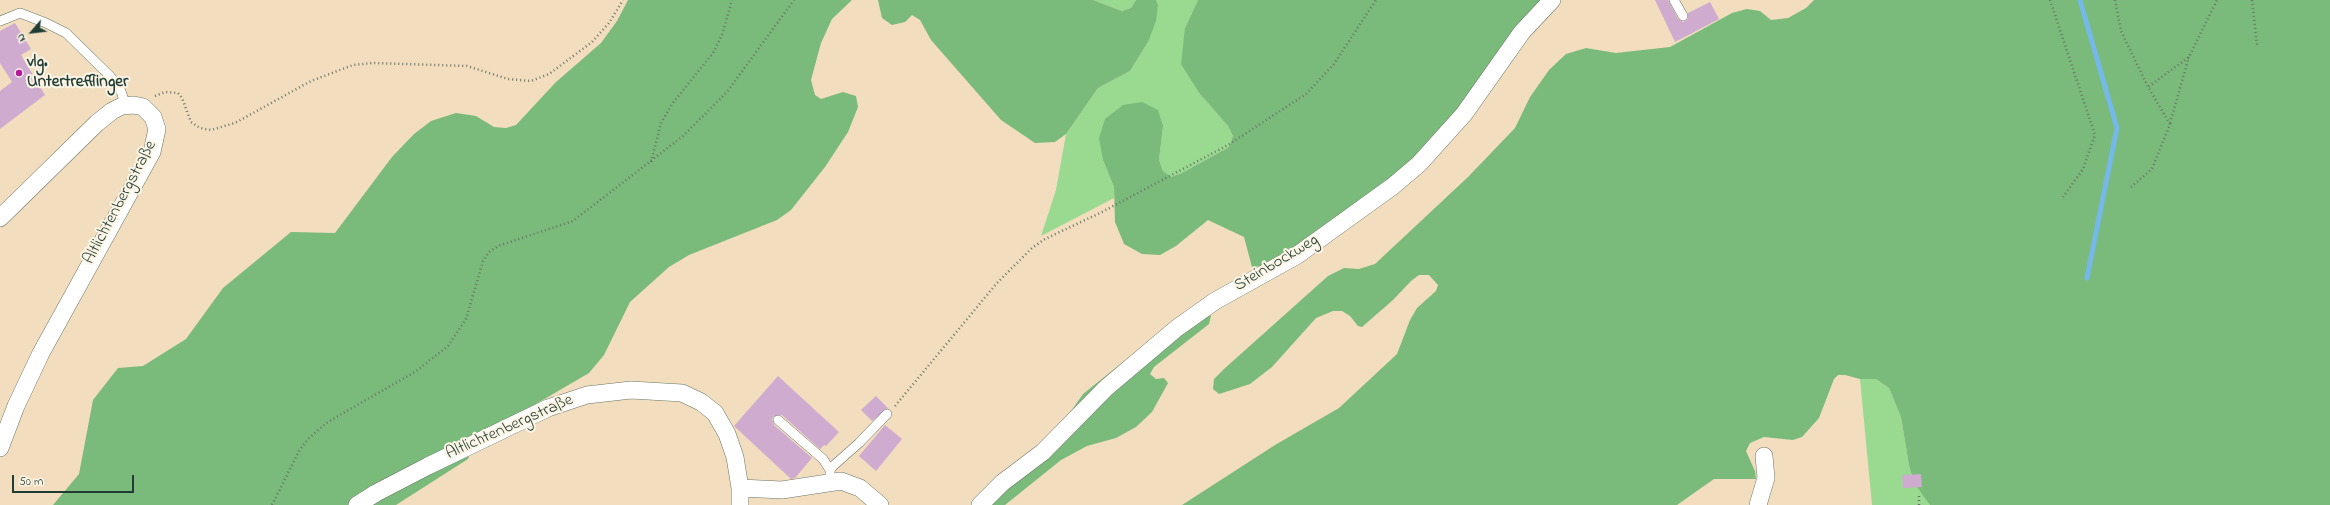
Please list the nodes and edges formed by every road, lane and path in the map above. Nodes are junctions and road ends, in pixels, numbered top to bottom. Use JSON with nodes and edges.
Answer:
{"nodes":[{"id":1,"x":623,"y":0,"type":"edge"},
{"id":2,"x":732,"y":0,"type":"edge"},
{"id":3,"x":794,"y":0,"type":"edge"},
{"id":4,"x":1376,"y":0,"type":"edge"},
{"id":5,"x":1552,"y":0,"type":"edge"},
{"id":6,"x":1674,"y":0,"type":"edge"},
{"id":7,"x":2050,"y":0,"type":"edge"},
{"id":8,"x":2115,"y":0,"type":"edge"},
{"id":9,"x":2217,"y":0,"type":"edge"},
{"id":10,"x":2252,"y":0,"type":"edge"},
{"id":11,"x":1682,"y":16,"type":"dead end"},
{"id":12,"x":0,"y":21,"type":"edge"},
{"id":13,"x":2257,"y":45,"type":"dead end"},
{"id":14,"x":2189,"y":57,"type":"junction"},
{"id":15,"x":2148,"y":87,"type":"junction"},
{"id":16,"x":134,"y":106,"type":"junction"},
{"id":17,"x":2170,"y":124,"type":"junction"},
{"id":18,"x":651,"y":162,"type":"junction"},
{"id":19,"x":2130,"y":187,"type":"dead end"},
{"id":20,"x":2063,"y":198,"type":"dead end"},
{"id":21,"x":0,"y":218,"type":"edge"},
{"id":22,"x":887,"y":414,"type":"joint"},
{"id":23,"x":778,"y":420,"type":"dead end"},
{"id":24,"x":0,"y":448,"type":"edge"},
{"id":25,"x":1764,"y":456,"type":"dead end"},
{"id":26,"x":830,"y":476,"type":"junction"},
{"id":27,"x":1919,"y":494,"type":"dead end"},
{"id":28,"x":740,"y":497,"type":"edge"},
{"id":29,"x":272,"y":505,"type":"edge"},
{"id":30,"x":357,"y":505,"type":"edge"},
{"id":31,"x":880,"y":505,"type":"edge"},
{"id":32,"x":980,"y":505,"type":"edge"},
{"id":33,"x":1758,"y":505,"type":"edge"},
{"id":34,"x":1919,"y":505,"type":"edge"}],
"edges":[{"from":1,"to":16,"type":"path"},
{"from":2,"to":18,"type":"path"},
{"from":3,"to":18,"type":"path"},
{"from":4,"to":22,"type":"path"},
{"from":5,"to":32,"type":"street","name":"Steinbockweg"},
{"from":6,"to":11,"type":"lane"},
{"from":7,"to":20,"type":"path"},
{"from":8,"to":15,"type":"path"},
{"from":9,"to":14,"type":"path"},
{"from":10,"to":13,"type":"path"},
{"from":12,"to":16,"type":"lane"},
{"from":14,"to":15,"type":"path"},
{"from":14,"to":17,"type":"path"},
{"from":15,"to":17,"type":"path"},
{"from":16,"to":21,"type":"street"},
{"from":16,"to":24,"type":"street","name":"Altlichtenbergstraße"},
{"from":17,"to":19,"type":"path"},
{"from":18,"to":29,"type":"path"},
{"from":22,"to":26,"type":"lane"},
{"from":23,"to":26,"type":"lane"},
{"from":25,"to":33,"type":"street"},
{"from":26,"to":28,"type":"street"},
{"from":26,"to":31,"type":"street"},
{"from":27,"to":34,"type":"path"},
{"from":28,"to":30,"type":"street","name":"Altlichtenbergstraße"}]}
